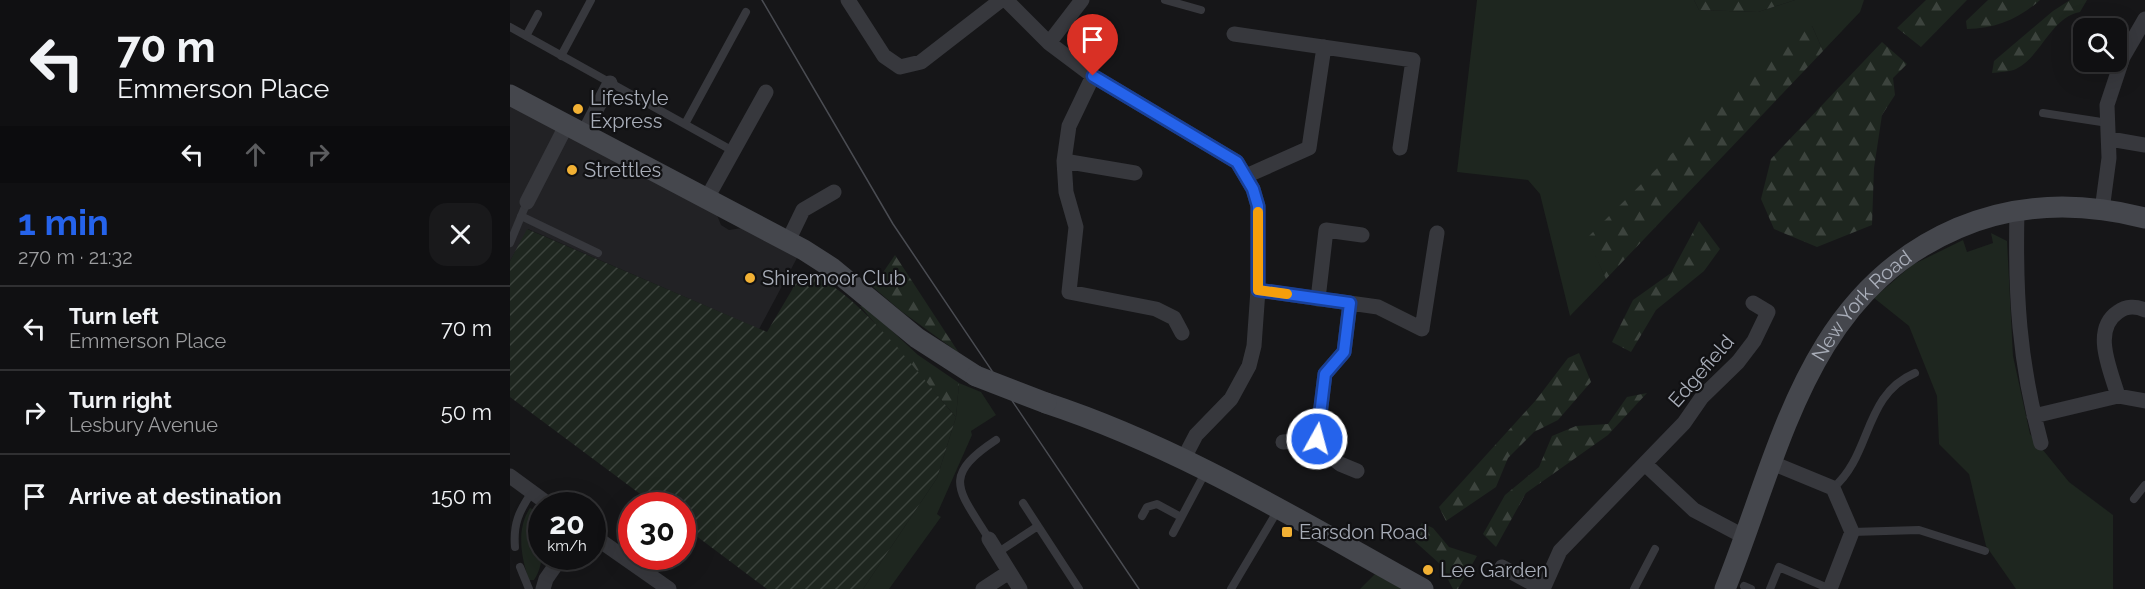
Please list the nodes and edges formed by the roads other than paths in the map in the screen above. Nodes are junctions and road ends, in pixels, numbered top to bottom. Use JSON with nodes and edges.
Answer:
{"nodes":[{"id":1,"x":591,"y":0,"type":"edge"},
{"id":2,"x":848,"y":0,"type":"edge"},
{"id":3,"x":1000,"y":0,"type":"edge"},
{"id":4,"x":1006,"y":0,"type":"edge"},
{"id":5,"x":1082,"y":0,"type":"edge"},
{"id":6,"x":1165,"y":0,"type":"edge"},
{"id":7,"x":1201,"y":10,"type":"dead end"},
{"id":8,"x":746,"y":12,"type":"dead end"},
{"id":9,"x":538,"y":14,"type":"dead end"},
{"id":10,"x":2145,"y":19,"type":"edge"},
{"id":11,"x":510,"y":27,"type":"edge"},
{"id":12,"x":1234,"y":34,"type":"dead end"},
{"id":13,"x":526,"y":36,"type":"junction"},
{"id":14,"x":1048,"y":43,"type":"junction"},
{"id":15,"x":1324,"y":47,"type":"junction"},
{"id":16,"x":561,"y":56,"type":"junction"},
{"id":17,"x":1093,"y":76,"type":"junction"},
{"id":18,"x":610,"y":82,"type":"junction"},
{"id":19,"x":766,"y":92,"type":"dead end"},
{"id":20,"x":510,"y":95,"type":"edge"},
{"id":21,"x":2043,"y":113,"type":"dead end"},
{"id":22,"x":2108,"y":123,"type":"junction"},
{"id":23,"x":685,"y":124,"type":"junction"},
{"id":24,"x":574,"y":130,"type":"junction"},
{"id":25,"x":2110,"y":139,"type":"junction"},
{"id":26,"x":2145,"y":145,"type":"edge"},
{"id":27,"x":1400,"y":148,"type":"dead end"},
{"id":28,"x":733,"y":151,"type":"junction"},
{"id":29,"x":1064,"y":161,"type":"junction"},
{"id":30,"x":1135,"y":173,"type":"dead end"},
{"id":31,"x":1246,"y":176,"type":"junction"},
{"id":32,"x":834,"y":192,"type":"dead end"},
{"id":33,"x":707,"y":198,"type":"junction"},
{"id":34,"x":524,"y":209,"type":"junction"},
{"id":35,"x":2018,"y":210,"type":"junction"},
{"id":36,"x":2102,"y":210,"type":"junction"},
{"id":37,"x":2145,"y":218,"type":"edge"},
{"id":38,"x":1437,"y":233,"type":"dead end"},
{"id":39,"x":1362,"y":235,"type":"dead end"},
{"id":40,"x":788,"y":240,"type":"junction"},
{"id":41,"x":510,"y":243,"type":"edge"},
{"id":42,"x":598,"y":252,"type":"dead end"},
{"id":43,"x":1258,"y":290,"type":"junction"},
{"id":44,"x":1318,"y":299,"type":"junction"},
{"id":45,"x":1350,"y":303,"type":"junction"},
{"id":46,"x":1754,"y":303,"type":"dead end"},
{"id":47,"x":2145,"y":310,"type":"edge"},
{"id":48,"x":1182,"y":333,"type":"dead end"},
{"id":49,"x":1915,"y":373,"type":"dead end"},
{"id":50,"x":2118,"y":396,"type":"junction"},
{"id":51,"x":2145,"y":401,"type":"edge"},
{"id":52,"x":2034,"y":416,"type":"junction"},
{"id":53,"x":1317,"y":439,"type":"junction"},
{"id":54,"x":996,"y":440,"type":"dead end"},
{"id":55,"x":1283,"y":442,"type":"dead end"},
{"id":56,"x":2041,"y":443,"type":"dead end"},
{"id":57,"x":1184,"y":458,"type":"junction"},
{"id":58,"x":1772,"y":463,"type":"junction"},
{"id":59,"x":1645,"y":464,"type":"junction"},
{"id":60,"x":1206,"y":470,"type":"junction"},
{"id":61,"x":1357,"y":471,"type":"dead end"},
{"id":62,"x":510,"y":476,"type":"edge"},
{"id":63,"x":2145,"y":485,"type":"edge"},
{"id":64,"x":1833,"y":488,"type":"junction"},
{"id":65,"x":532,"y":492,"type":"edge"},
{"id":66,"x":528,"y":498,"type":"edge"},
{"id":67,"x":2134,"y":499,"type":"dead end"},
{"id":68,"x":1023,"y":503,"type":"dead end"},
{"id":69,"x":1279,"y":510,"type":"junction"},
{"id":70,"x":1142,"y":516,"type":"dead end"},
{"id":71,"x":1181,"y":517,"type":"junction"},
{"id":72,"x":1038,"y":526,"type":"junction"},
{"id":73,"x":1173,"y":532,"type":"dead end"},
{"id":74,"x":1852,"y":532,"type":"junction"},
{"id":75,"x":1745,"y":537,"type":"junction"},
{"id":76,"x":989,"y":539,"type":"joint"},
{"id":77,"x":606,"y":545,"type":"edge"},
{"id":78,"x":515,"y":547,"type":"dead end"},
{"id":79,"x":1655,"y":549,"type":"dead end"},
{"id":80,"x":1985,"y":551,"type":"dead end"},
{"id":81,"x":998,"y":553,"type":"junction"},
{"id":82,"x":520,"y":567,"type":"dead end"},
{"id":83,"x":1502,"y":567,"type":"dead end"},
{"id":84,"x":552,"y":570,"type":"edge"},
{"id":85,"x":1009,"y":572,"type":"junction"},
{"id":86,"x":1740,"y":588,"type":"edge"},
{"id":87,"x":529,"y":589,"type":"edge"},
{"id":88,"x":543,"y":589,"type":"edge"},
{"id":89,"x":669,"y":589,"type":"edge"},
{"id":90,"x":982,"y":589,"type":"edge"},
{"id":91,"x":1020,"y":589,"type":"edge"},
{"id":92,"x":1079,"y":589,"type":"edge"},
{"id":93,"x":1231,"y":589,"type":"edge"},
{"id":94,"x":1423,"y":589,"type":"edge"},
{"id":95,"x":1542,"y":589,"type":"edge"},
{"id":96,"x":1634,"y":589,"type":"edge"},
{"id":97,"x":1770,"y":589,"type":"edge"},
{"id":98,"x":1830,"y":589,"type":"edge"}],
"edges":[{"from":1,"to":16,"type":"lane"},
{"from":2,"to":3,"type":"street"},
{"from":4,"to":14,"type":"street"},
{"from":5,"to":14,"type":"street"},
{"from":6,"to":7,"type":"lane"},
{"from":8,"to":23,"type":"lane"},
{"from":9,"to":13,"type":"lane"},
{"from":10,"to":22,"type":"street"},
{"from":11,"to":13,"type":"lane"},
{"from":12,"to":15,"type":"street"},
{"from":13,"to":16,"type":"lane"},
{"from":14,"to":17,"type":"street"},
{"from":15,"to":27,"type":"street"},
{"from":15,"to":31,"type":"street"},
{"from":16,"to":18,"type":"lane"},
{"from":17,"to":29,"type":"street"},
{"from":17,"to":31,"type":"street"},
{"from":18,"to":23,"type":"lane"},
{"from":18,"to":24,"type":"street"},
{"from":19,"to":28,"type":"street"},
{"from":20,"to":24,"type":"street"},
{"from":21,"to":22,"type":"lane"},
{"from":22,"to":25,"type":"street"},
{"from":23,"to":28,"type":"lane"},
{"from":24,"to":33,"type":"street"},
{"from":24,"to":34,"type":"street"},
{"from":25,"to":26,"type":"street"},
{"from":25,"to":36,"type":"street"},
{"from":28,"to":33,"type":"street"},
{"from":29,"to":30,"type":"street"},
{"from":29,"to":48,"type":"street"},
{"from":31,"to":43,"type":"street"},
{"from":32,"to":40,"type":"street"},
{"from":33,"to":40,"type":"street"},
{"from":34,"to":41,"type":"lane"},
{"from":34,"to":42,"type":"lane"},
{"from":35,"to":36,"type":"street","name":"New York Road"},
{"from":35,"to":52,"type":"street"},
{"from":35,"to":58,"type":"street","name":"New York Road"},
{"from":36,"to":37,"type":"street","name":"New York Road"},
{"from":38,"to":45,"type":"street"},
{"from":39,"to":44,"type":"street"},
{"from":40,"to":57,"type":"street","bridge":true},
{"from":43,"to":44,"type":"street"},
{"from":43,"to":57,"type":"street"},
{"from":44,"to":45,"type":"street"},
{"from":45,"to":53,"type":"street"},
{"from":46,"to":59,"type":"street","name":"Edgefield"},
{"from":47,"to":50,"type":"street"},
{"from":49,"to":64,"type":"lane"},
{"from":50,"to":51,"type":"street"},
{"from":50,"to":52,"type":"street"},
{"from":52,"to":56,"type":"street"},
{"from":53,"to":55,"type":"street"},
{"from":53,"to":61,"type":"street"},
{"from":54,"to":76,"type":"lane"},
{"from":57,"to":60,"type":"street"},
{"from":58,"to":64,"type":"street"},
{"from":58,"to":75,"type":"street","name":"New York Road"},
{"from":59,"to":75,"type":"street"},
{"from":59,"to":95,"type":"street","name":"Edgefield"},
{"from":60,"to":69,"type":"street"},
{"from":60,"to":71,"type":"lane"},
{"from":62,"to":65,"type":"street"},
{"from":63,"to":67,"type":"lane"},
{"from":64,"to":74,"type":"street"},
{"from":66,"to":78,"type":"lane"},
{"from":68,"to":72,"type":"lane"},
{"from":69,"to":93,"type":"lane"},
{"from":69,"to":94,"type":"street"},
{"from":70,"to":71,"type":"lane"},
{"from":71,"to":73,"type":"lane"},
{"from":72,"to":81,"type":"lane"},
{"from":72,"to":92,"type":"lane"},
{"from":74,"to":80,"type":"lane"},
{"from":74,"to":98,"type":"street"},
{"from":75,"to":86,"type":"street","name":"New York Road"},
{"from":76,"to":81,"type":"street"},
{"from":77,"to":89,"type":"street"},
{"from":79,"to":96,"type":"lane"},
{"from":81,"to":85,"type":"street"},
{"from":82,"to":87,"type":"lane"},
{"from":83,"to":95,"type":"street","name":"Edgefield"},
{"from":84,"to":88,"type":"street"},
{"from":85,"to":90,"type":"street"},
{"from":85,"to":91,"type":"street"},
{"from":97,"to":98,"type":"lane"}]}
